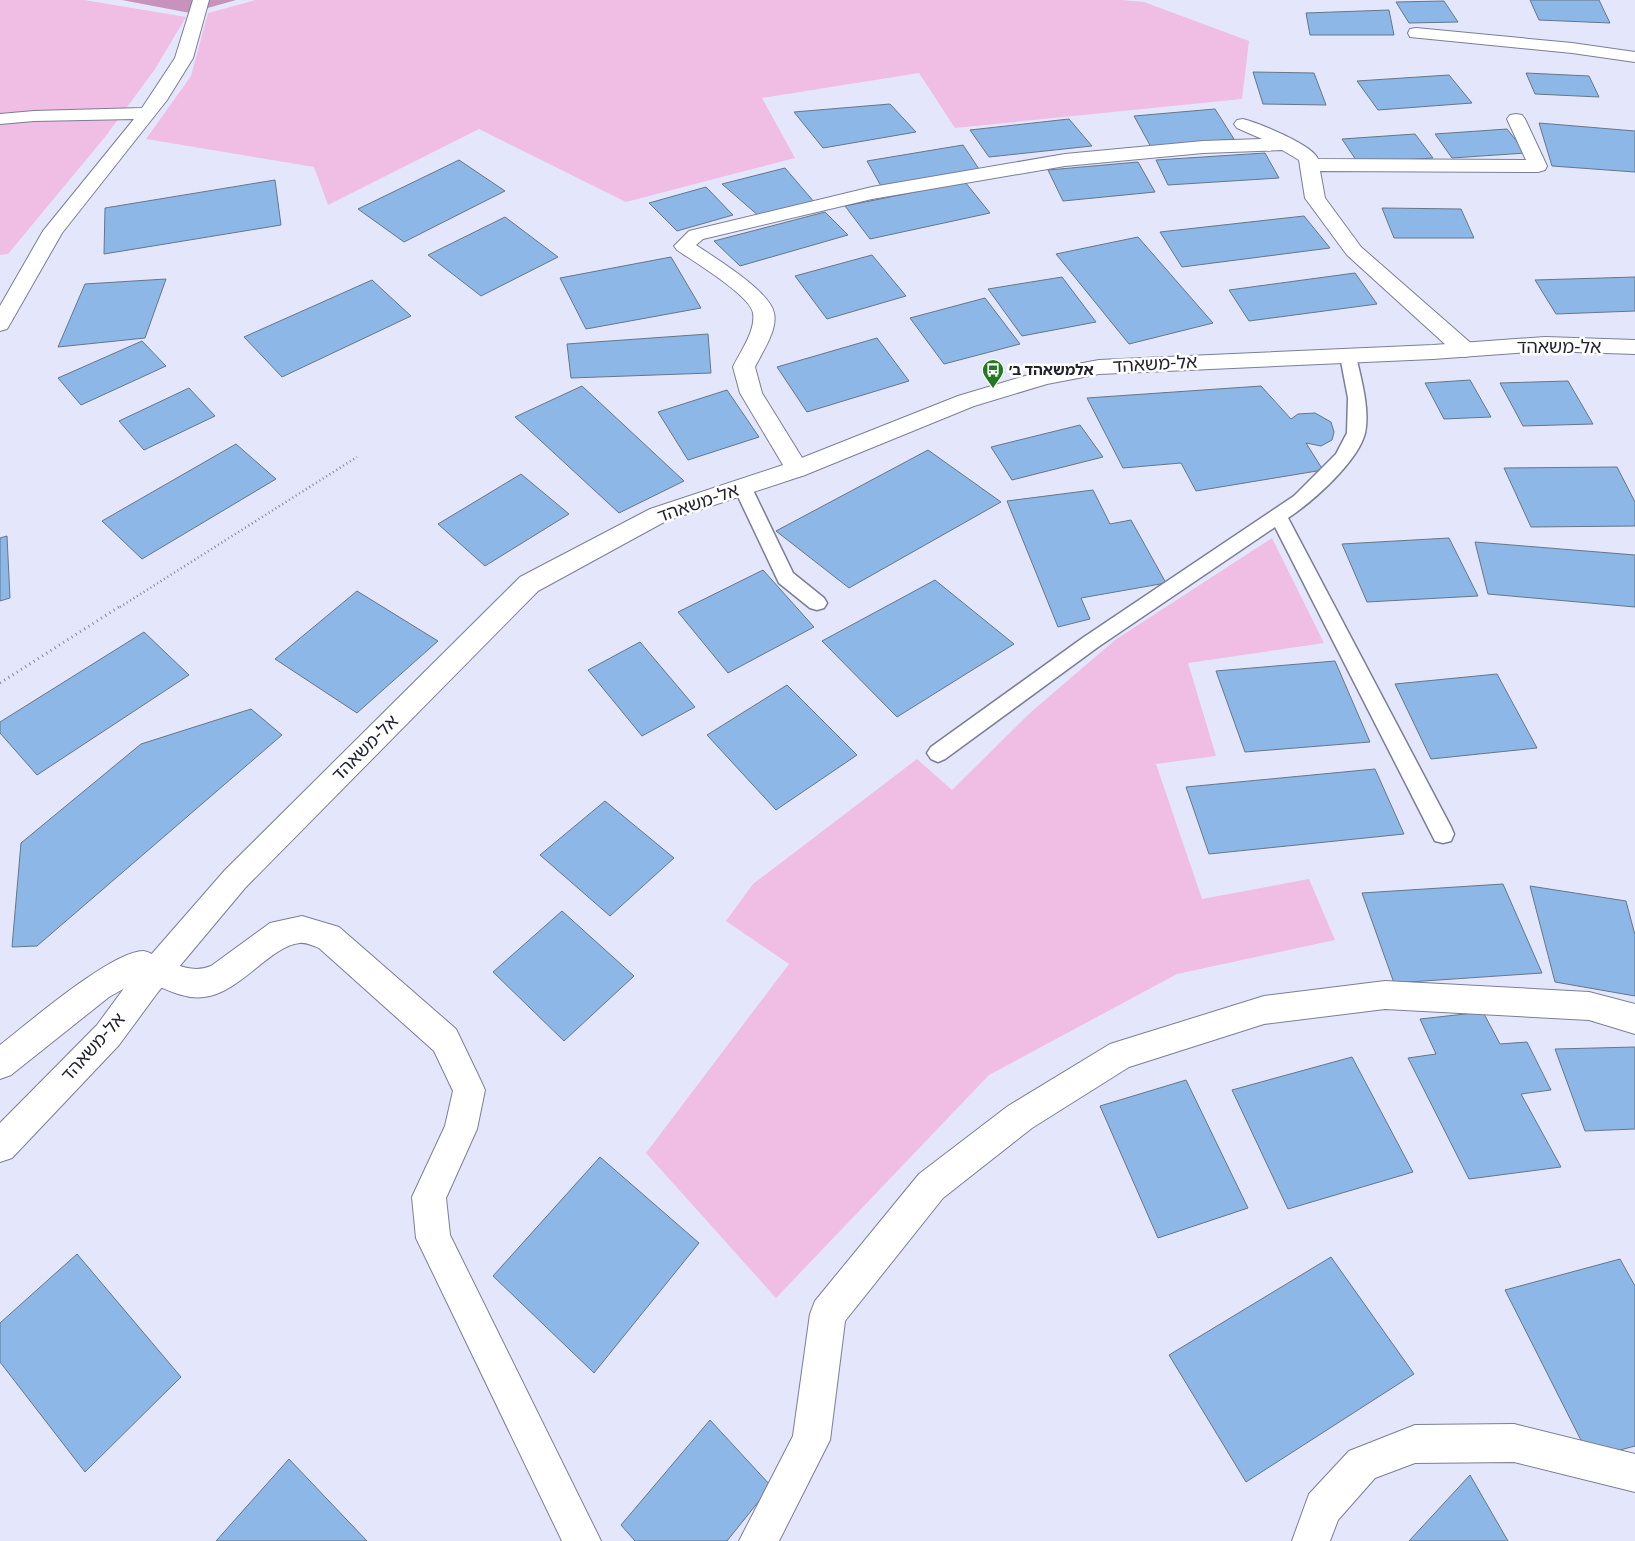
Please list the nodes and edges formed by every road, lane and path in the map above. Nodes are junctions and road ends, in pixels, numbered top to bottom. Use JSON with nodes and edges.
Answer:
{"nodes":[{"id":1,"x":201,"y":0,"type":"edge"},
{"id":2,"x":1416,"y":33,"type":"dead end"},
{"id":3,"x":1635,"y":57,"type":"edge"},
{"id":4,"x":148,"y":112,"type":"junction"},
{"id":5,"x":0,"y":119,"type":"edge"},
{"id":6,"x":1516,"y":119,"type":"dead end"},
{"id":7,"x":1243,"y":124,"type":"dead end"},
{"id":8,"x":1287,"y":144,"type":"junction"},
{"id":9,"x":1309,"y":165,"type":"junction"},
{"id":10,"x":0,"y":324,"type":"edge"},
{"id":11,"x":1635,"y":347,"type":"edge"},
{"id":12,"x":1465,"y":350,"type":"junction"},
{"id":13,"x":1348,"y":356,"type":"junction"},
{"id":14,"x":357,"y":457,"type":"dead end"},
{"id":15,"x":797,"y":469,"type":"junction"},
{"id":16,"x":743,"y":488,"type":"junction"},
{"id":17,"x":1278,"y":516,"type":"junction"},
{"id":18,"x":817,"y":603,"type":"dead end"},
{"id":19,"x":0,"y":683,"type":"edge"},
{"id":20,"x":938,"y":753,"type":"dead end"},
{"id":21,"x":1443,"y":834,"type":"dead end"},
{"id":22,"x":157,"y":971,"type":"junction"},
{"id":23,"x":1635,"y":1019,"type":"edge"},
{"id":24,"x":0,"y":1064,"type":"edge"},
{"id":25,"x":0,"y":1146,"type":"edge"},
{"id":26,"x":1635,"y":1473,"type":"edge"},
{"id":27,"x":582,"y":1541,"type":"edge"},
{"id":28,"x":758,"y":1541,"type":"edge"},
{"id":29,"x":1311,"y":1541,"type":"edge"}],
"edges":[{"from":1,"to":4,"type":"street"},
{"from":2,"to":3,"type":"street"},
{"from":4,"to":5,"type":"street"},
{"from":4,"to":10,"type":"street"},
{"from":6,"to":9,"type":"street"},
{"from":7,"to":8,"type":"street"},
{"from":8,"to":9,"type":"street"},
{"from":8,"to":15,"type":"street"},
{"from":9,"to":12,"type":"street"},
{"from":11,"to":12,"type":"street","name":"אל-משאהד"},
{"from":12,"to":13,"type":"street","name":"אל-משאהד"},
{"from":13,"to":15,"type":"street","name":"אל-משאהד"},
{"from":13,"to":17,"type":"lane"},
{"from":14,"to":19,"type":"path"},
{"from":15,"to":16,"type":"street","name":"אל-משאהד"},
{"from":16,"to":18,"type":"lane"},
{"from":16,"to":22,"type":"street","name":"אל-משאהד"},
{"from":17,"to":20,"type":"lane"},
{"from":17,"to":21,"type":"lane"},
{"from":22,"to":24,"type":"street"},
{"from":22,"to":25,"type":"street","name":"אל-משאהד"},
{"from":22,"to":27,"type":"street"},
{"from":23,"to":28,"type":"street"},
{"from":26,"to":29,"type":"street"}]}
